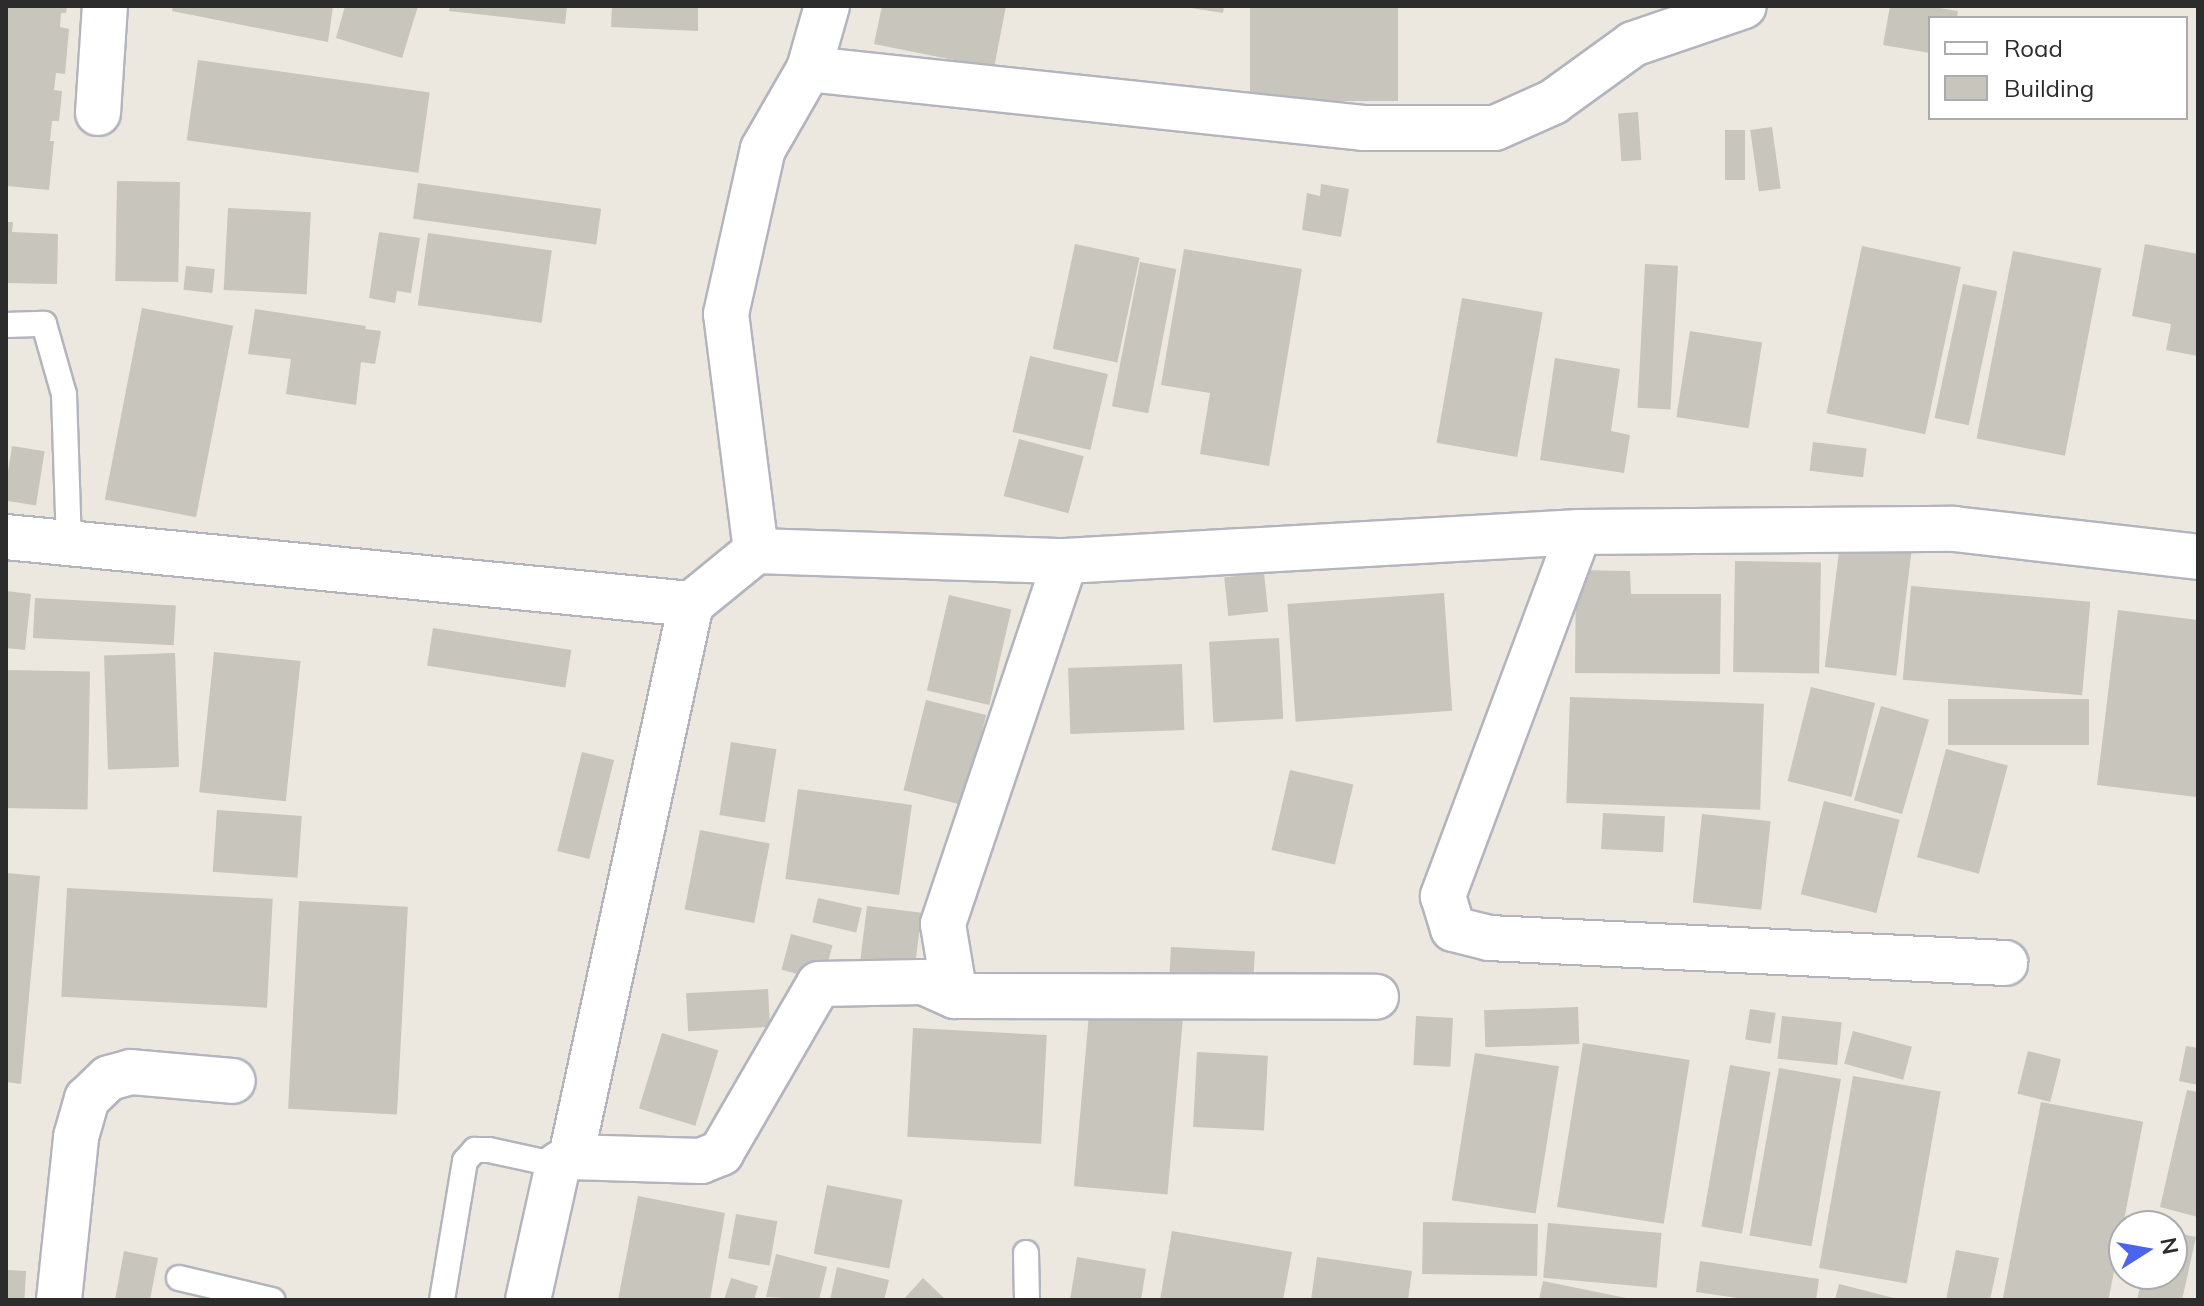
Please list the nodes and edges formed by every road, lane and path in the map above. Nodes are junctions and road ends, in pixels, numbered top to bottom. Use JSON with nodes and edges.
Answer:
{"nodes":[{"id":1,"x":105,"y":6,"type":"edge"},
{"id":2,"x":827,"y":6,"type":"edge"},
{"id":3,"x":1744,"y":6,"type":"edge"},
{"id":4,"x":809,"y":69,"type":"junction"},
{"id":5,"x":98,"y":113,"type":"dead end"},
{"id":6,"x":6,"y":325,"type":"edge"},
{"id":7,"x":1579,"y":532,"type":"junction"},
{"id":8,"x":6,"y":537,"type":"edge"},
{"id":9,"x":69,"y":542,"type":"junction"},
{"id":10,"x":756,"y":551,"type":"junction"},
{"id":11,"x":2198,"y":557,"type":"edge"},
{"id":12,"x":1065,"y":561,"type":"junction"},
{"id":13,"x":691,"y":604,"type":"junction"},
{"id":14,"x":2005,"y":963,"type":"dead end"},
{"id":15,"x":955,"y":996,"type":"junction"},
{"id":16,"x":1376,"y":997,"type":"dead end"},
{"id":17,"x":233,"y":1081,"type":"dead end"},
{"id":18,"x":564,"y":1161,"type":"junction"},
{"id":19,"x":1026,"y":1253,"type":"dead end"},
{"id":20,"x":179,"y":1278,"type":"dead end"},
{"id":21,"x":59,"y":1300,"type":"edge"},
{"id":22,"x":272,"y":1300,"type":"edge"},
{"id":23,"x":442,"y":1300,"type":"edge"},
{"id":24,"x":528,"y":1300,"type":"edge"},
{"id":25,"x":1027,"y":1300,"type":"edge"}],
"edges":[{"from":1,"to":5,"type":"street"},
{"from":2,"to":4,"type":"street"},
{"from":3,"to":4,"type":"street"},
{"from":4,"to":10,"type":"street"},
{"from":6,"to":9,"type":"lane"},
{"from":7,"to":11,"type":"street"},
{"from":7,"to":12,"type":"street"},
{"from":7,"to":14,"type":"street"},
{"from":8,"to":9,"type":"street"},
{"from":9,"to":13,"type":"street"},
{"from":10,"to":12,"type":"street"},
{"from":10,"to":13,"type":"street"},
{"from":12,"to":15,"type":"street"},
{"from":13,"to":18,"type":"street"},
{"from":15,"to":16,"type":"street"},
{"from":15,"to":18,"type":"street"},
{"from":17,"to":21,"type":"street"},
{"from":18,"to":23,"type":"lane"},
{"from":18,"to":24,"type":"street"},
{"from":19,"to":25,"type":"lane"},
{"from":20,"to":22,"type":"lane"}]}
